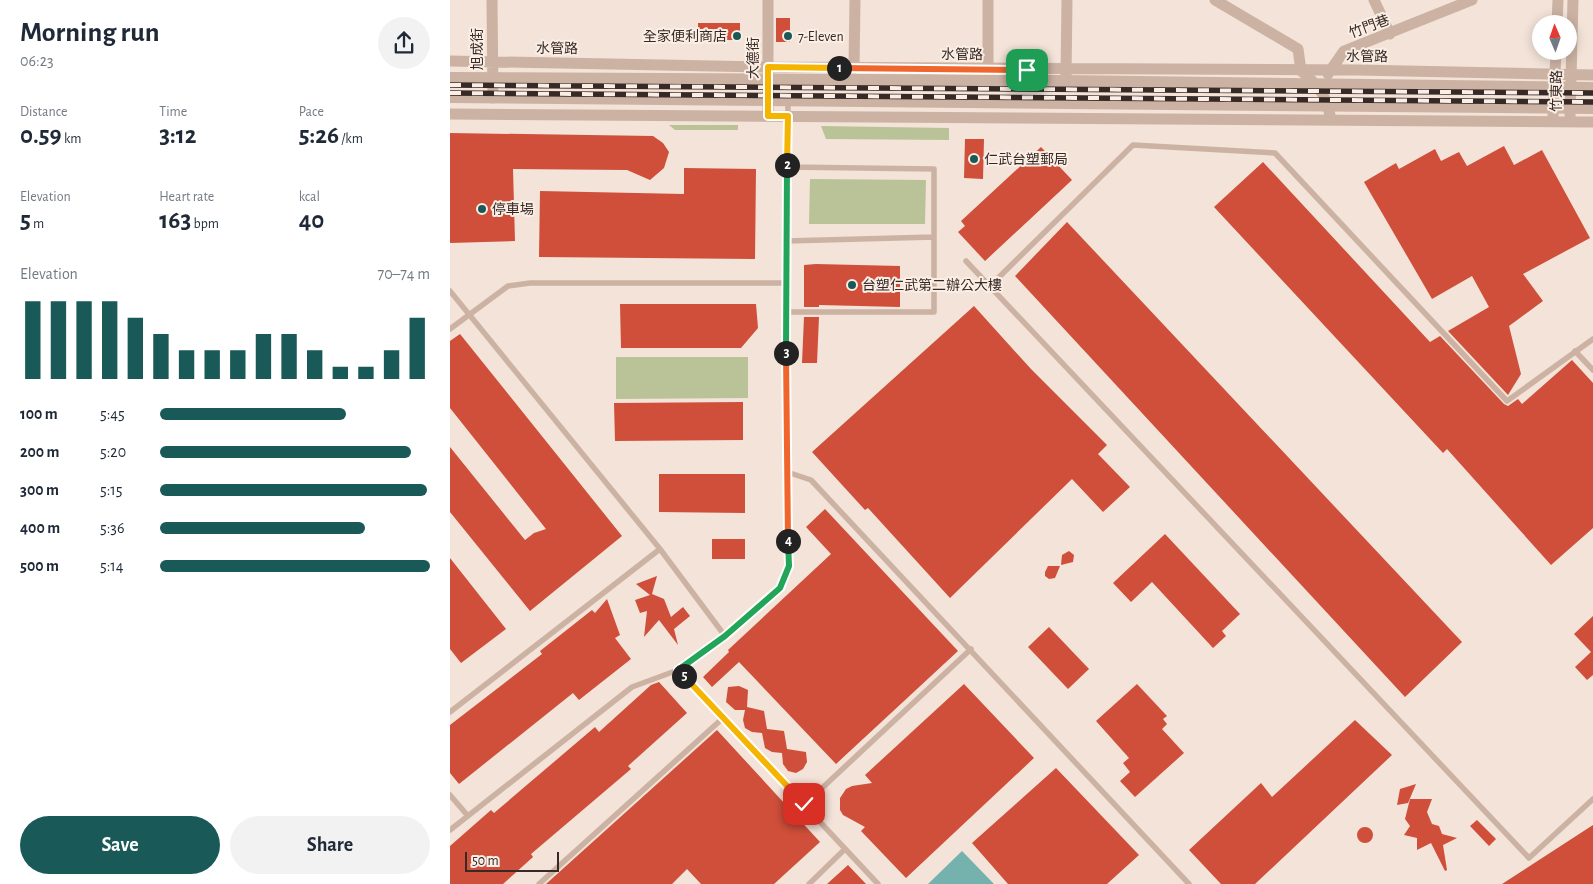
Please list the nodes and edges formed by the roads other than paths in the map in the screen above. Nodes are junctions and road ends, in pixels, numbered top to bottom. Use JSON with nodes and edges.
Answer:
{"nodes":[{"id":1,"x":492,"y":0,"type":"edge"},
{"id":2,"x":768,"y":0,"type":"edge"},
{"id":3,"x":854,"y":0,"type":"edge"},
{"id":4,"x":988,"y":0,"type":"edge"},
{"id":5,"x":1067,"y":0,"type":"edge"},
{"id":6,"x":1215,"y":0,"type":"edge"},
{"id":7,"x":1374,"y":0,"type":"edge"},
{"id":8,"x":1472,"y":0,"type":"edge"},
{"id":9,"x":1558,"y":0,"type":"edge"},
{"id":10,"x":1573,"y":0,"type":"edge"},
{"id":11,"x":1557,"y":15,"type":"edge"},
{"id":12,"x":1390,"y":34,"type":"junction"},
{"id":13,"x":1555,"y":60,"type":"edge"},
{"id":14,"x":450,"y":61,"type":"edge"},
{"id":15,"x":492,"y":61,"type":"junction"},
{"id":16,"x":768,"y":67,"type":"junction"},
{"id":17,"x":854,"y":68,"type":"junction"},
{"id":18,"x":988,"y":69,"type":"junction"},
{"id":19,"x":1332,"y":70,"type":"junction"},
{"id":20,"x":1301,"y":71,"type":"junction"},
{"id":21,"x":1554,"y":74,"type":"junction"},
{"id":22,"x":1571,"y":75,"type":"junction"},
{"id":23,"x":1593,"y":75,"type":"edge"},
{"id":24,"x":1066,"y":76,"type":"junction"},
{"id":25,"x":450,"y":78,"type":"edge"},
{"id":26,"x":492,"y":79,"type":"junction"},
{"id":27,"x":768,"y":81,"type":"junction"},
{"id":28,"x":1318,"y":84,"type":"junction"},
{"id":29,"x":1554,"y":88,"type":"junction"},
{"id":30,"x":1571,"y":88,"type":"junction"},
{"id":31,"x":1593,"y":88,"type":"edge"},
{"id":32,"x":450,"y":97,"type":"edge"},
{"id":33,"x":493,"y":98,"type":"junction"},
{"id":34,"x":768,"y":99,"type":"junction"},
{"id":35,"x":788,"y":100,"type":"junction"},
{"id":36,"x":1329,"y":107,"type":"junction"},
{"id":37,"x":1552,"y":108,"type":"junction"},
{"id":38,"x":1570,"y":108,"type":"junction"},
{"id":39,"x":1593,"y":108,"type":"edge"},
{"id":40,"x":450,"y":114,"type":"edge"},
{"id":41,"x":768,"y":116,"type":"junction"},
{"id":42,"x":788,"y":116,"type":"junction"},
{"id":43,"x":1331,"y":120,"type":"junction"},
{"id":44,"x":1553,"y":122,"type":"junction"},
{"id":45,"x":1570,"y":122,"type":"junction"},
{"id":46,"x":1593,"y":122,"type":"edge"},
{"id":47,"x":786,"y":167,"type":"junction"},
{"id":48,"x":934,"y":237,"type":"junction"},
{"id":49,"x":786,"y":241,"type":"junction"},
{"id":50,"x":966,"y":261,"type":"dead end"},
{"id":51,"x":786,"y":283,"type":"junction"},
{"id":52,"x":989,"y":287,"type":"junction"},
{"id":53,"x":450,"y":291,"type":"edge"},
{"id":54,"x":786,"y":312,"type":"junction"},
{"id":55,"x":469,"y":314,"type":"junction"},
{"id":56,"x":450,"y":328,"type":"edge"},
{"id":57,"x":1593,"y":339,"type":"edge"},
{"id":58,"x":1575,"y":351,"type":"junction"},
{"id":59,"x":1593,"y":370,"type":"edge"},
{"id":60,"x":786,"y":472,"type":"junction"},
{"id":61,"x":660,"y":549,"type":"junction"},
{"id":62,"x":725,"y":636,"type":"junction"},
{"id":63,"x":971,"y":649,"type":"junction"},
{"id":64,"x":678,"y":670,"type":"junction"},
{"id":65,"x":450,"y":712,"type":"edge"},
{"id":66,"x":723,"y":718,"type":"junction"},
{"id":67,"x":450,"y":795,"type":"edge"},
{"id":68,"x":1593,"y":799,"type":"edge"},
{"id":69,"x":804,"y":804,"type":"junction"},
{"id":70,"x":468,"y":816,"type":"junction"},
{"id":71,"x":450,"y":830,"type":"edge"},
{"id":72,"x":845,"y":849,"type":"junction"},
{"id":73,"x":539,"y":884,"type":"edge"},
{"id":74,"x":809,"y":884,"type":"edge"},
{"id":75,"x":878,"y":884,"type":"edge"},
{"id":76,"x":1189,"y":884,"type":"edge"}],
"edges":[{"from":1,"to":15,"type":"street","name":"旭成街"},
{"from":2,"to":16,"type":"street","name":"大德街"},
{"from":3,"to":17,"type":"street"},
{"from":4,"to":18,"type":"street"},
{"from":5,"to":24,"type":"street"},
{"from":6,"to":20,"type":"street"},
{"from":7,"to":12,"type":"street"},
{"from":8,"to":12,"type":"street","name":"竹門巷"},
{"from":9,"to":11,"type":"street"},
{"from":10,"to":22,"type":"street","name":"竹東路"},
{"from":12,"to":19,"type":"street","name":"竹門巷"},
{"from":13,"to":21,"type":"street","name":"竹東路"},
{"from":14,"to":15,"type":"street","name":"水管路"},
{"from":15,"to":16,"type":"street","name":"水管路"},
{"from":15,"to":26,"type":"street","name":"旭成街"},
{"from":16,"to":17,"type":"street","name":"水管路"},
{"from":16,"to":27,"type":"street","name":"大德街"},
{"from":17,"to":18,"type":"street","name":"水管路"},
{"from":18,"to":24,"type":"street","name":"水管路"},
{"from":19,"to":20,"type":"street","name":"水管路"},
{"from":19,"to":21,"type":"street","name":"水管路"},
{"from":19,"to":28,"type":"street","name":"竹門巷"},
{"from":20,"to":24,"type":"street","name":"水管路"},
{"from":20,"to":28,"type":"street"},
{"from":21,"to":22,"type":"street","name":"水管路"},
{"from":21,"to":29,"type":"street","name":"竹東路"},
{"from":22,"to":23,"type":"street","name":"水管路"},
{"from":22,"to":30,"type":"street","name":"竹東路"},
{"from":24,"to":27,"type":"street","name":"水管路"},
{"from":24,"to":28,"type":"street","name":"水管路"},
{"from":25,"to":26,"type":"street","name":"水管路"},
{"from":26,"to":27,"type":"street","name":"水管路"},
{"from":26,"to":33,"type":"street","name":"旭成街"},
{"from":27,"to":34,"type":"street","name":"大德街"},
{"from":28,"to":29,"type":"street","name":"水管路"},
{"from":28,"to":36,"type":"street"},
{"from":29,"to":30,"type":"street","name":"水管路"},
{"from":29,"to":37,"type":"street","name":"竹東路"},
{"from":30,"to":31,"type":"street","name":"水管路"},
{"from":30,"to":38,"type":"street","name":"竹東路"},
{"from":32,"to":33,"type":"street"},
{"from":33,"to":34,"type":"street"},
{"from":34,"to":35,"type":"street"},
{"from":34,"to":41,"type":"street","name":"大德街"},
{"from":35,"to":36,"type":"street"},
{"from":35,"to":42,"type":"lane"},
{"from":36,"to":37,"type":"street"},
{"from":36,"to":43,"type":"street"},
{"from":37,"to":38,"type":"street"},
{"from":37,"to":44,"type":"street","name":"竹東路"},
{"from":38,"to":39,"type":"street"},
{"from":38,"to":45,"type":"street","name":"竹東路"},
{"from":40,"to":41,"type":"street"},
{"from":41,"to":42,"type":"street"},
{"from":42,"to":43,"type":"street"},
{"from":42,"to":47,"type":"lane"},
{"from":43,"to":44,"type":"street"},
{"from":44,"to":45,"type":"street"},
{"from":45,"to":46,"type":"street"},
{"from":47,"to":48,"type":"lane"},
{"from":47,"to":49,"type":"lane"},
{"from":48,"to":49,"type":"lane"},
{"from":48,"to":54,"type":"lane"},
{"from":49,"to":51,"type":"lane"},
{"from":50,"to":52,"type":"lane"},
{"from":51,"to":54,"type":"lane"},
{"from":51,"to":55,"type":"lane"},
{"from":52,"to":58,"type":"lane"},
{"from":52,"to":68,"type":"lane"},
{"from":53,"to":55,"type":"lane"},
{"from":54,"to":60,"type":"lane"},
{"from":55,"to":56,"type":"lane"},
{"from":55,"to":61,"type":"lane"},
{"from":57,"to":58,"type":"lane"},
{"from":58,"to":59,"type":"lane"},
{"from":60,"to":62,"type":"lane"},
{"from":60,"to":63,"type":"lane"},
{"from":61,"to":62,"type":"lane"},
{"from":61,"to":65,"type":"lane"},
{"from":62,"to":64,"type":"lane"},
{"from":63,"to":69,"type":"lane"},
{"from":63,"to":76,"type":"lane"},
{"from":64,"to":66,"type":"lane"},
{"from":64,"to":70,"type":"lane"},
{"from":66,"to":69,"type":"lane"},
{"from":66,"to":73,"type":"lane"},
{"from":67,"to":70,"type":"lane"},
{"from":69,"to":72,"type":"lane"},
{"from":70,"to":71,"type":"lane"},
{"from":72,"to":74,"type":"lane"},
{"from":72,"to":75,"type":"lane"}]}
